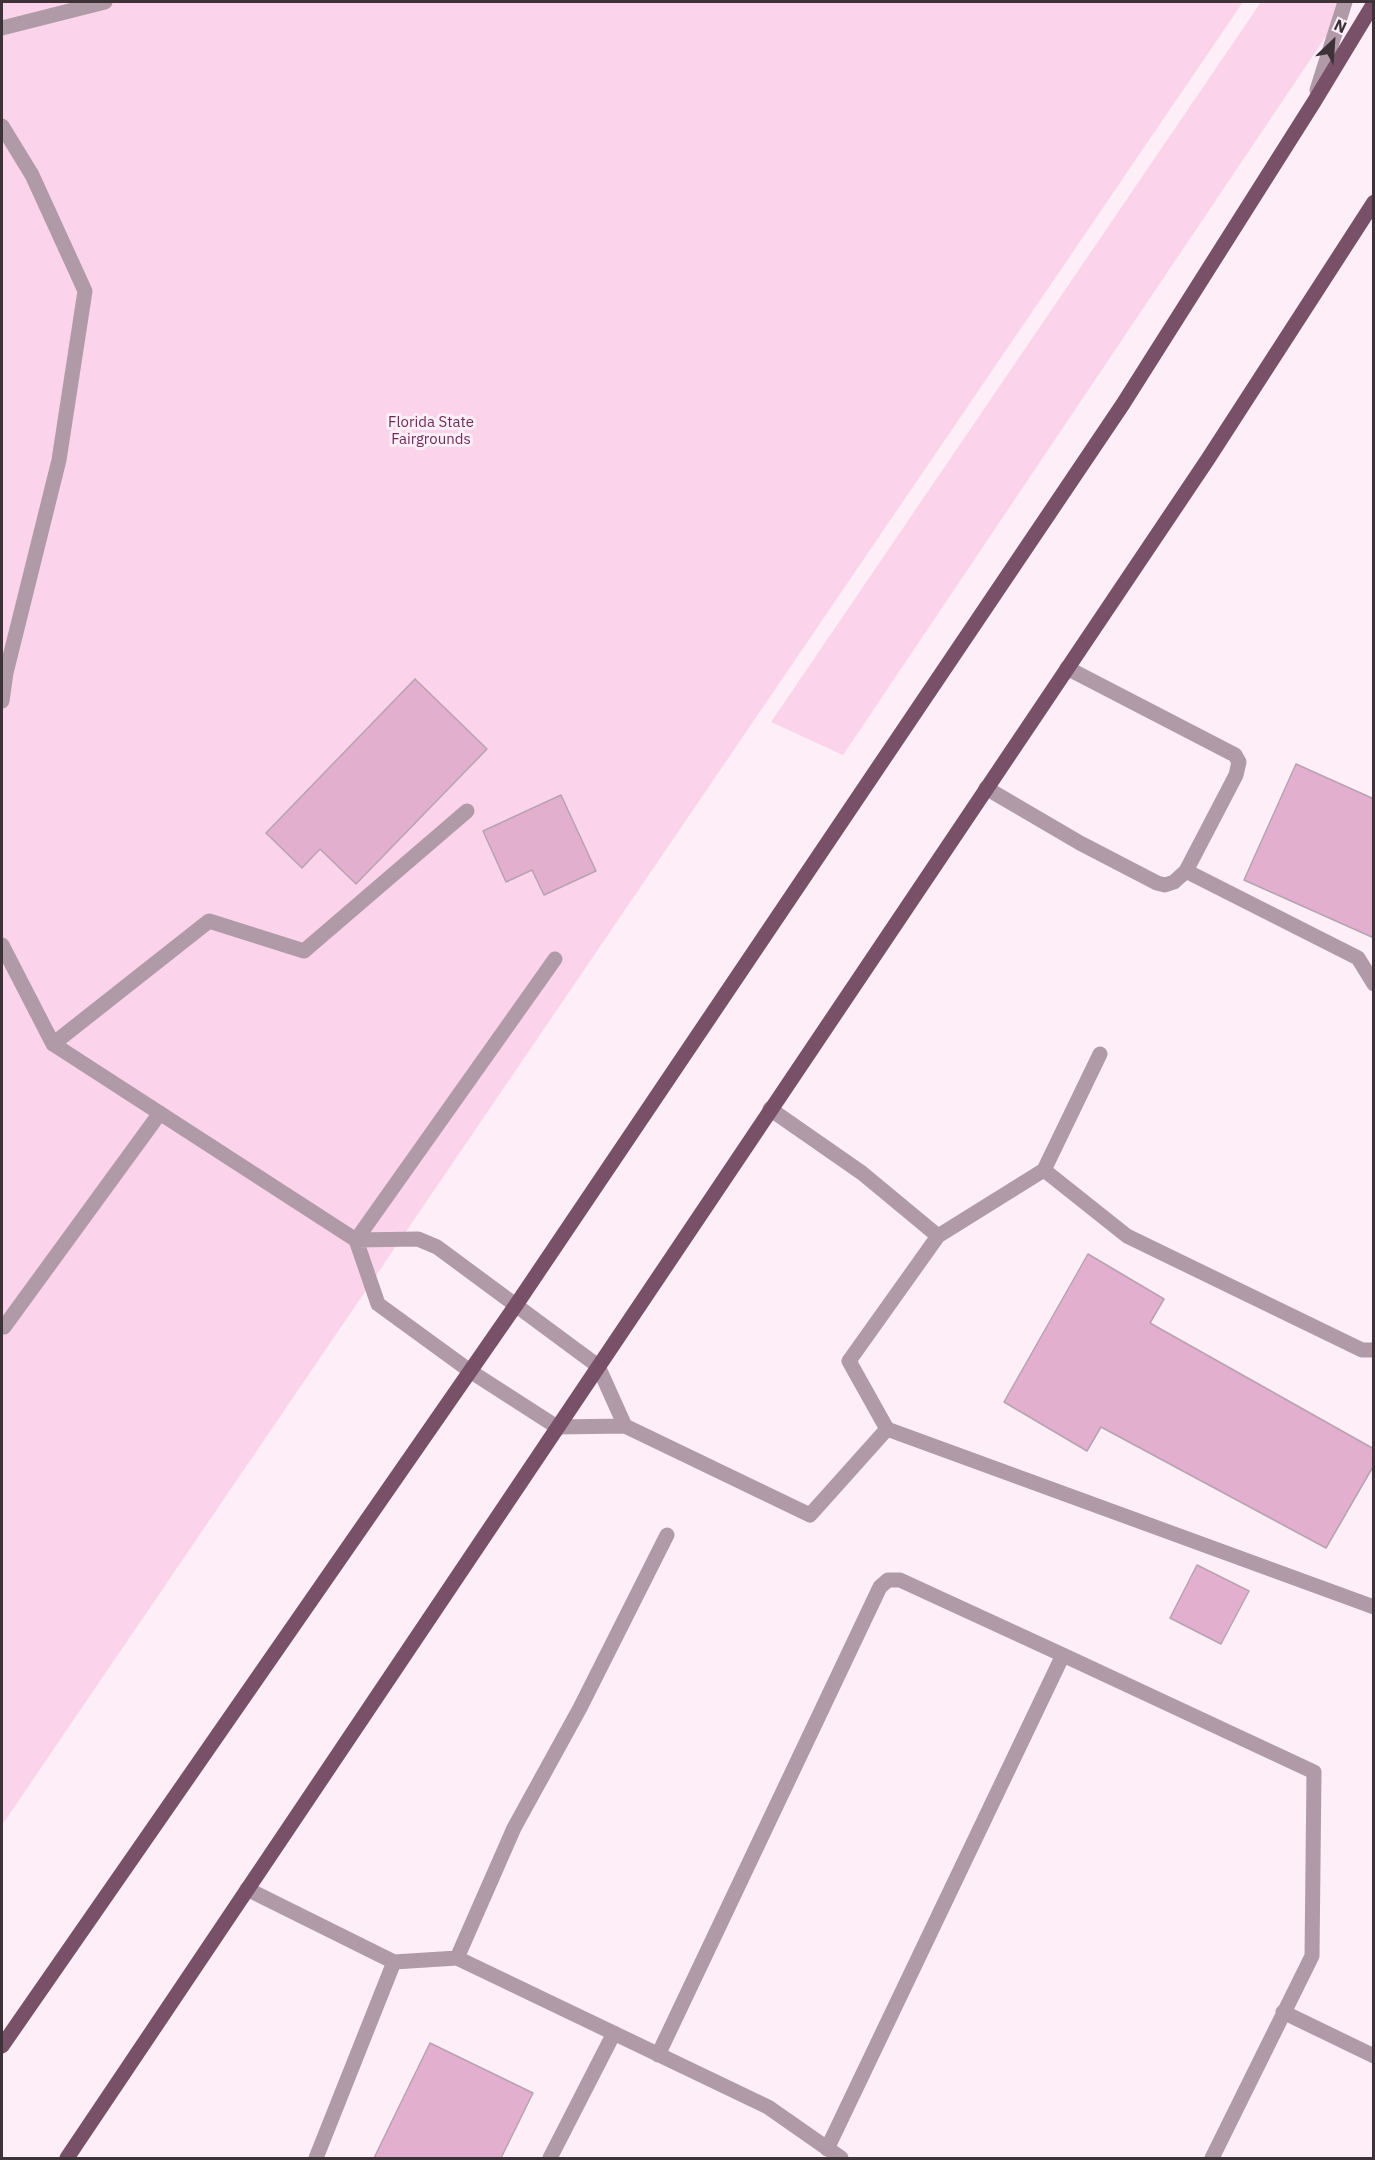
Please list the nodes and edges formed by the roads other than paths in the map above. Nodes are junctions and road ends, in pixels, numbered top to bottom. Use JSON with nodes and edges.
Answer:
{"nodes":[{"id":1,"x":105,"y":2,"type":"edge"},
{"id":2,"x":1345,"y":2,"type":"edge"},
{"id":3,"x":1374,"y":3,"type":"edge"},
{"id":4,"x":2,"y":28,"type":"edge"},
{"id":5,"x":1314,"y":102,"type":"junction"},
{"id":6,"x":2,"y":126,"type":"edge"},
{"id":7,"x":1374,"y":202,"type":"edge"},
{"id":8,"x":1067,"y":668,"type":"junction"},
{"id":9,"x":2,"y":701,"type":"edge"},
{"id":10,"x":986,"y":788,"type":"junction"},
{"id":11,"x":467,"y":811,"type":"dead end"},
{"id":12,"x":1186,"y":871,"type":"junction"},
{"id":13,"x":2,"y":945,"type":"edge"},
{"id":14,"x":555,"y":959,"type":"dead end"},
{"id":15,"x":1374,"y":984,"type":"edge"},
{"id":16,"x":53,"y":1044,"type":"junction"},
{"id":17,"x":1100,"y":1054,"type":"dead end"},
{"id":18,"x":771,"y":1109,"type":"junction"},
{"id":19,"x":160,"y":1113,"type":"junction"},
{"id":20,"x":1044,"y":1170,"type":"junction"},
{"id":21,"x":938,"y":1236,"type":"junction"},
{"id":22,"x":356,"y":1240,"type":"junction"},
{"id":23,"x":516,"y":1305,"type":"junction"},
{"id":24,"x":4,"y":1327,"type":"dead end"},
{"id":25,"x":1374,"y":1350,"type":"edge"},
{"id":26,"x":598,"y":1366,"type":"junction"},
{"id":27,"x":470,"y":1371,"type":"junction"},
{"id":28,"x":626,"y":1426,"type":"junction"},
{"id":29,"x":557,"y":1427,"type":"junction"},
{"id":30,"x":887,"y":1428,"type":"junction"},
{"id":31,"x":667,"y":1536,"type":"dead end"},
{"id":32,"x":1374,"y":1607,"type":"edge"},
{"id":33,"x":1063,"y":1655,"type":"junction"},
{"id":34,"x":247,"y":1889,"type":"junction"},
{"id":35,"x":458,"y":1958,"type":"junction"},
{"id":36,"x":394,"y":1962,"type":"junction"},
{"id":37,"x":1283,"y":2012,"type":"junction"},
{"id":38,"x":614,"y":2033,"type":"junction"},
{"id":39,"x":2,"y":2046,"type":"edge"},
{"id":40,"x":658,"y":2055,"type":"junction"},
{"id":41,"x":1374,"y":2056,"type":"edge"},
{"id":42,"x":827,"y":2149,"type":"junction"},
{"id":43,"x":67,"y":2158,"type":"edge"},
{"id":44,"x":316,"y":2158,"type":"edge"},
{"id":45,"x":550,"y":2158,"type":"edge"},
{"id":46,"x":841,"y":2158,"type":"edge"},
{"id":47,"x":1212,"y":2158,"type":"edge"}],
"edges":[{"from":1,"to":4,"type":"lane"},
{"from":2,"to":5,"type":"lane"},
{"from":3,"to":5,"type":"main road"},
{"from":5,"to":23,"type":"main road"},
{"from":6,"to":9,"type":"lane"},
{"from":7,"to":8,"type":"main road"},
{"from":8,"to":10,"type":"main road"},
{"from":8,"to":12,"type":"lane"},
{"from":10,"to":12,"type":"lane"},
{"from":10,"to":18,"type":"main road"},
{"from":11,"to":16,"type":"lane"},
{"from":12,"to":15,"type":"lane"},
{"from":13,"to":16,"type":"lane"},
{"from":14,"to":22,"type":"lane"},
{"from":16,"to":19,"type":"lane"},
{"from":17,"to":20,"type":"lane"},
{"from":18,"to":21,"type":"lane"},
{"from":18,"to":26,"type":"main road"},
{"from":19,"to":22,"type":"lane"},
{"from":19,"to":24,"type":"lane"},
{"from":20,"to":21,"type":"lane"},
{"from":20,"to":25,"type":"lane"},
{"from":21,"to":30,"type":"lane"},
{"from":22,"to":23,"type":"lane"},
{"from":22,"to":27,"type":"lane"},
{"from":23,"to":26,"type":"lane"},
{"from":23,"to":27,"type":"main road"},
{"from":26,"to":28,"type":"lane"},
{"from":26,"to":29,"type":"main road"},
{"from":27,"to":29,"type":"lane"},
{"from":27,"to":39,"type":"main road"},
{"from":28,"to":29,"type":"lane"},
{"from":28,"to":30,"type":"lane"},
{"from":29,"to":34,"type":"main road"},
{"from":30,"to":32,"type":"lane"},
{"from":31,"to":35,"type":"lane"},
{"from":33,"to":37,"type":"lane"},
{"from":33,"to":40,"type":"lane"},
{"from":33,"to":42,"type":"lane"},
{"from":34,"to":36,"type":"lane"},
{"from":34,"to":43,"type":"main road"},
{"from":35,"to":36,"type":"lane"},
{"from":35,"to":38,"type":"lane"},
{"from":36,"to":44,"type":"lane"},
{"from":37,"to":41,"type":"lane"},
{"from":37,"to":47,"type":"lane"},
{"from":38,"to":40,"type":"lane"},
{"from":38,"to":45,"type":"lane"},
{"from":40,"to":42,"type":"lane"},
{"from":42,"to":46,"type":"lane"}]}
